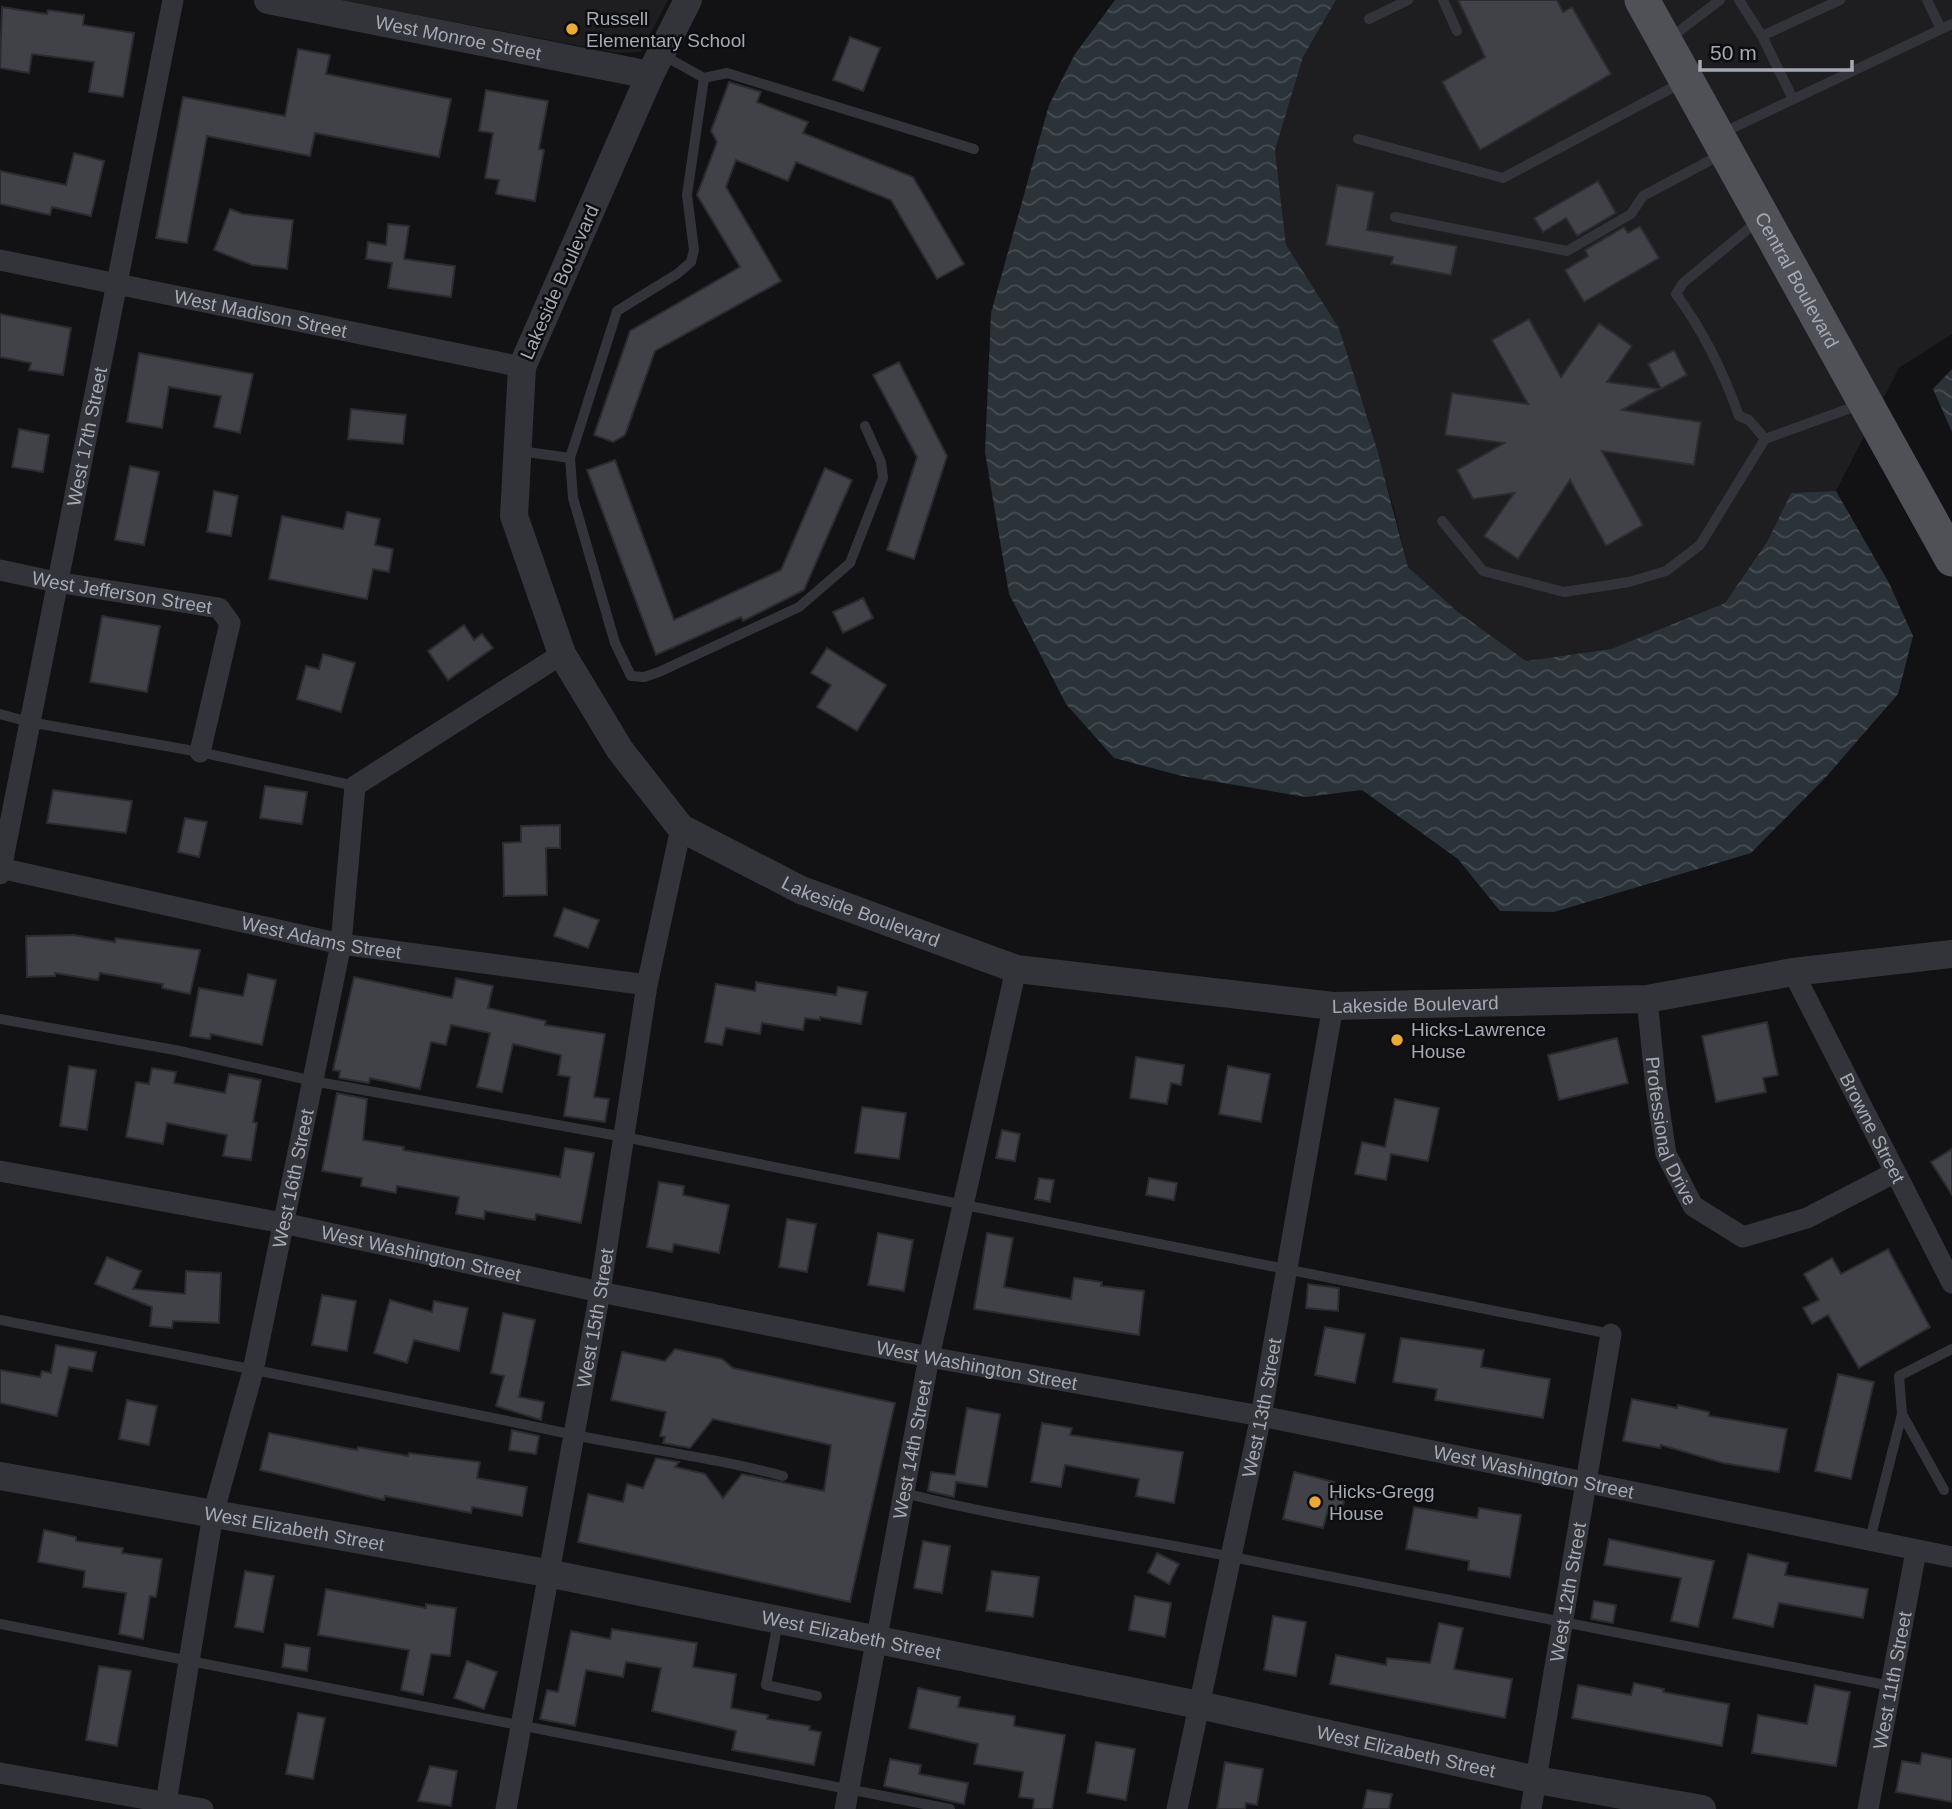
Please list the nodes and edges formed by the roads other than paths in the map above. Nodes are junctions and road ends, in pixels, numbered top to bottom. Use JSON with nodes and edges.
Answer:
{"nodes":[{"id":1,"x":173,"y":0,"type":"edge"},
{"id":2,"x":268,"y":0,"type":"edge"},
{"id":3,"x":688,"y":0,"type":"edge"},
{"id":4,"x":1408,"y":0,"type":"edge"},
{"id":5,"x":1443,"y":0,"type":"edge"},
{"id":6,"x":1642,"y":0,"type":"edge"},
{"id":7,"x":1720,"y":0,"type":"edge"},
{"id":8,"x":1739,"y":0,"type":"edge"},
{"id":9,"x":1840,"y":0,"type":"edge"},
{"id":10,"x":1927,"y":0,"type":"edge"},
{"id":11,"x":1369,"y":19,"type":"dead end"},
{"id":12,"x":1952,"y":24,"type":"edge"},
{"id":13,"x":1941,"y":29,"type":"junction"},
{"id":14,"x":1457,"y":31,"type":"dead end"},
{"id":15,"x":1762,"y":36,"type":"junction"},
{"id":16,"x":1665,"y":42,"type":"junction"},
{"id":17,"x":655,"y":65,"type":"junction"},
{"id":18,"x":704,"y":78,"type":"junction"},
{"id":19,"x":1686,"y":80,"type":"junction"},
{"id":20,"x":1793,"y":99,"type":"junction"},
{"id":21,"x":1358,"y":139,"type":"dead end"},
{"id":22,"x":1722,"y":144,"type":"junction"},
{"id":23,"x":974,"y":149,"type":"dead end"},
{"id":24,"x":1395,"y":217,"type":"dead end"},
{"id":25,"x":1762,"y":217,"type":"junction"},
{"id":26,"x":0,"y":260,"type":"edge"},
{"id":27,"x":119,"y":283,"type":"junction"},
{"id":28,"x":522,"y":367,"type":"junction"},
{"id":29,"x":1865,"y":403,"type":"junction"},
{"id":30,"x":865,"y":426,"type":"dead end"},
{"id":31,"x":1765,"y":439,"type":"junction"},
{"id":32,"x":517,"y":450,"type":"junction"},
{"id":33,"x":570,"y":458,"type":"junction"},
{"id":34,"x":1442,"y":521,"type":"dead end"},
{"id":35,"x":1952,"y":559,"type":"edge"},
{"id":36,"x":0,"y":570,"type":"edge"},
{"id":37,"x":56,"y":582,"type":"junction"},
{"id":38,"x":562,"y":654,"type":"junction"},
{"id":39,"x":0,"y":713,"type":"edge"},
{"id":40,"x":29,"y":722,"type":"junction"},
{"id":41,"x":200,"y":752,"type":"junction"},
{"id":42,"x":355,"y":786,"type":"junction"},
{"id":43,"x":681,"y":828,"type":"junction"},
{"id":44,"x":0,"y":870,"type":"edge"},
{"id":45,"x":341,"y":944,"type":"junction"},
{"id":46,"x":1952,"y":954,"type":"edge"},
{"id":47,"x":1016,"y":969,"type":"junction"},
{"id":48,"x":1793,"y":972,"type":"junction"},
{"id":49,"x":647,"y":985,"type":"junction"},
{"id":50,"x":1647,"y":999,"type":"junction"},
{"id":51,"x":1333,"y":1006,"type":"junction"},
{"id":52,"x":0,"y":1019,"type":"edge"},
{"id":53,"x":313,"y":1081,"type":"junction"},
{"id":54,"x":624,"y":1137,"type":"junction"},
{"id":55,"x":0,"y":1171,"type":"edge"},
{"id":56,"x":1894,"y":1173,"type":"junction"},
{"id":57,"x":963,"y":1206,"type":"junction"},
{"id":58,"x":283,"y":1223,"type":"junction"},
{"id":59,"x":1286,"y":1271,"type":"junction"},
{"id":60,"x":1952,"y":1283,"type":"edge"},
{"id":61,"x":600,"y":1292,"type":"junction"},
{"id":62,"x":0,"y":1320,"type":"edge"},
{"id":63,"x":1611,"y":1334,"type":"joint"},
{"id":64,"x":1952,"y":1349,"type":"edge"},
{"id":65,"x":929,"y":1357,"type":"junction"},
{"id":66,"x":253,"y":1371,"type":"junction"},
{"id":67,"x":1902,"y":1414,"type":"junction"},
{"id":68,"x":1261,"y":1416,"type":"junction"},
{"id":69,"x":573,"y":1435,"type":"junction"},
{"id":70,"x":0,"y":1476,"type":"edge"},
{"id":71,"x":783,"y":1476,"type":"dead end"},
{"id":72,"x":1588,"y":1483,"type":"junction"},
{"id":73,"x":1944,"y":1490,"type":"dead end"},
{"id":74,"x":904,"y":1493,"type":"junction"},
{"id":75,"x":213,"y":1514,"type":"junction"},
{"id":76,"x":1870,"y":1539,"type":"junction"},
{"id":77,"x":1916,"y":1551,"type":"junction"},
{"id":78,"x":1233,"y":1557,"type":"junction"},
{"id":79,"x":1952,"y":1557,"type":"edge"},
{"id":80,"x":547,"y":1573,"type":"junction"},
{"id":81,"x":778,"y":1622,"type":"junction"},
{"id":82,"x":0,"y":1624,"type":"edge"},
{"id":83,"x":1564,"y":1625,"type":"junction"},
{"id":84,"x":877,"y":1642,"type":"junction"},
{"id":85,"x":189,"y":1661,"type":"junction"},
{"id":86,"x":1891,"y":1686,"type":"junction"},
{"id":87,"x":817,"y":1696,"type":"dead end"},
{"id":88,"x":1199,"y":1705,"type":"junction"},
{"id":89,"x":521,"y":1726,"type":"junction"},
{"id":90,"x":0,"y":1773,"type":"edge"},
{"id":91,"x":1537,"y":1780,"type":"junction"},
{"id":92,"x":847,"y":1800,"type":"edge"},
{"id":93,"x":166,"y":1805,"type":"edge"},
{"id":94,"x":203,"y":1809,"type":"edge"},
{"id":95,"x":506,"y":1809,"type":"edge"},
{"id":96,"x":950,"y":1809,"type":"edge"},
{"id":97,"x":1177,"y":1809,"type":"edge"},
{"id":98,"x":1531,"y":1809,"type":"edge"},
{"id":99,"x":1702,"y":1809,"type":"edge"},
{"id":100,"x":1868,"y":1809,"type":"edge"}],
"edges":[{"from":1,"to":27,"type":"street","name":"West 17th Street"},
{"from":2,"to":17,"type":"street","name":"West Monroe Street"},
{"from":3,"to":17,"type":"street","name":"Lakeside Boulevard"},
{"from":4,"to":11,"type":"lane"},
{"from":5,"to":14,"type":"lane"},
{"from":6,"to":16,"type":"main road","name":"Central Boulevard"},
{"from":7,"to":16,"type":"lane"},
{"from":8,"to":15,"type":"lane"},
{"from":9,"to":15,"type":"lane"},
{"from":10,"to":13,"type":"lane"},
{"from":12,"to":13,"type":"lane"},
{"from":13,"to":20,"type":"lane"},
{"from":15,"to":20,"type":"lane"},
{"from":16,"to":19,"type":"main road","name":"Central Boulevard"},
{"from":17,"to":18,"type":"lane"},
{"from":17,"to":28,"type":"street","name":"Lakeside Boulevard"},
{"from":18,"to":23,"type":"lane"},
{"from":18,"to":33,"type":"lane"},
{"from":19,"to":21,"type":"lane"},
{"from":19,"to":22,"type":"main road","name":"Central Boulevard"},
{"from":20,"to":22,"type":"lane"},
{"from":22,"to":24,"type":"lane"},
{"from":22,"to":25,"type":"main road","name":"Central Boulevard"},
{"from":25,"to":29,"type":"main road","name":"Central Boulevard"},
{"from":25,"to":31,"type":"lane"},
{"from":26,"to":27,"type":"street","name":"West Madison Street"},
{"from":27,"to":28,"type":"street","name":"West Madison Street"},
{"from":27,"to":37,"type":"street","name":"West 17th Street"},
{"from":28,"to":32,"type":"street","name":"Lakeside Boulevard"},
{"from":29,"to":31,"type":"lane"},
{"from":29,"to":35,"type":"main road","name":"Central Boulevard"},
{"from":30,"to":33,"type":"lane"},
{"from":31,"to":34,"type":"lane"},
{"from":32,"to":33,"type":"lane"},
{"from":32,"to":38,"type":"street","name":"Lakeside Boulevard"},
{"from":36,"to":37,"type":"street","name":"West Jefferson Street"},
{"from":37,"to":40,"type":"street","name":"West 17th Street"},
{"from":37,"to":41,"type":"street","name":"West Jefferson Street"},
{"from":38,"to":42,"type":"street"},
{"from":38,"to":43,"type":"street","name":"Lakeside Boulevard"},
{"from":39,"to":40,"type":"lane"},
{"from":40,"to":41,"type":"lane"},
{"from":40,"to":44,"type":"street","name":"West 17th Street"},
{"from":41,"to":42,"type":"lane"},
{"from":42,"to":45,"type":"street","name":"West 16th Street"},
{"from":43,"to":47,"type":"street","name":"Lakeside Boulevard"},
{"from":43,"to":49,"type":"street","name":"West 15th Street"},
{"from":44,"to":45,"type":"street","name":"West Adams Street"},
{"from":45,"to":49,"type":"street","name":"West Adams Street"},
{"from":45,"to":53,"type":"street","name":"West 16th Street"},
{"from":46,"to":48,"type":"street","name":"Lakeside Boulevard"},
{"from":47,"to":51,"type":"street","name":"Lakeside Boulevard"},
{"from":47,"to":57,"type":"street","name":"West 14th Street"},
{"from":48,"to":50,"type":"street","name":"Lakeside Boulevard"},
{"from":48,"to":56,"type":"street","name":"Browne Street"},
{"from":49,"to":54,"type":"street","name":"West 15th Street"},
{"from":50,"to":51,"type":"street","name":"Lakeside Boulevard"},
{"from":50,"to":56,"type":"street","name":"Professional Drive"},
{"from":51,"to":59,"type":"street","name":"West 13th Street"},
{"from":52,"to":53,"type":"lane"},
{"from":53,"to":54,"type":"lane"},
{"from":53,"to":58,"type":"street","name":"West 16th Street"},
{"from":54,"to":57,"type":"lane"},
{"from":54,"to":61,"type":"street","name":"West 15th Street"},
{"from":55,"to":58,"type":"street","name":"West Washington Street"},
{"from":56,"to":60,"type":"street","name":"Browne Street"},
{"from":57,"to":59,"type":"lane"},
{"from":57,"to":65,"type":"street","name":"West 14th Street"},
{"from":58,"to":61,"type":"street","name":"West Washington Street"},
{"from":58,"to":66,"type":"street","name":"West 16th Street"},
{"from":59,"to":63,"type":"lane"},
{"from":59,"to":68,"type":"street","name":"West 13th Street"},
{"from":61,"to":65,"type":"street","name":"West Washington Street"},
{"from":61,"to":69,"type":"street","name":"West 15th Street"},
{"from":62,"to":66,"type":"lane"},
{"from":63,"to":72,"type":"street","name":"West 12th Street"},
{"from":64,"to":67,"type":"lane"},
{"from":65,"to":68,"type":"street","name":"West Washington Street"},
{"from":65,"to":74,"type":"street","name":"West 14th Street"},
{"from":66,"to":69,"type":"lane"},
{"from":66,"to":75,"type":"street","name":"West 16th Street"},
{"from":67,"to":73,"type":"lane"},
{"from":67,"to":76,"type":"lane"},
{"from":68,"to":72,"type":"street","name":"West Washington Street"},
{"from":68,"to":78,"type":"street","name":"West 13th Street"},
{"from":69,"to":71,"type":"lane"},
{"from":69,"to":80,"type":"street","name":"West 15th Street"},
{"from":70,"to":75,"type":"street","name":"West Elizabeth Street"},
{"from":72,"to":76,"type":"street","name":"West Washington Street"},
{"from":72,"to":83,"type":"street","name":"West 12th Street"},
{"from":74,"to":78,"type":"lane"},
{"from":74,"to":84,"type":"street","name":"West 14th Street"},
{"from":75,"to":80,"type":"street","name":"West Elizabeth Street"},
{"from":75,"to":85,"type":"street","name":"West 16th Street"},
{"from":76,"to":77,"type":"street","name":"West Washington Street"},
{"from":77,"to":79,"type":"street","name":"West Washington Street"},
{"from":77,"to":86,"type":"street","name":"West 11th Street"},
{"from":78,"to":83,"type":"lane"},
{"from":78,"to":88,"type":"street","name":"West 13th Street"},
{"from":80,"to":81,"type":"street","name":"West Elizabeth Street"},
{"from":80,"to":89,"type":"street","name":"West 15th Street"},
{"from":81,"to":84,"type":"street","name":"West Elizabeth Street"},
{"from":81,"to":87,"type":"lane"},
{"from":82,"to":85,"type":"lane"},
{"from":83,"to":86,"type":"lane"},
{"from":83,"to":91,"type":"street","name":"West 12th Street"},
{"from":84,"to":88,"type":"street","name":"West Elizabeth Street"},
{"from":84,"to":92,"type":"street","name":"West 14th Street"},
{"from":85,"to":89,"type":"lane"},
{"from":85,"to":93,"type":"street","name":"West 16th Street"},
{"from":86,"to":100,"type":"street","name":"West 11th Street"},
{"from":88,"to":91,"type":"street","name":"West Elizabeth Street"},
{"from":88,"to":97,"type":"street","name":"West 13th Street"},
{"from":89,"to":92,"type":"lane"},
{"from":89,"to":95,"type":"street","name":"West 15th Street"},
{"from":90,"to":93,"type":"street"},
{"from":91,"to":98,"type":"street","name":"West 12th Street"},
{"from":91,"to":99,"type":"street","name":"West Elizabeth Street"},
{"from":92,"to":96,"type":"lane"},
{"from":93,"to":94,"type":"street"}]}
